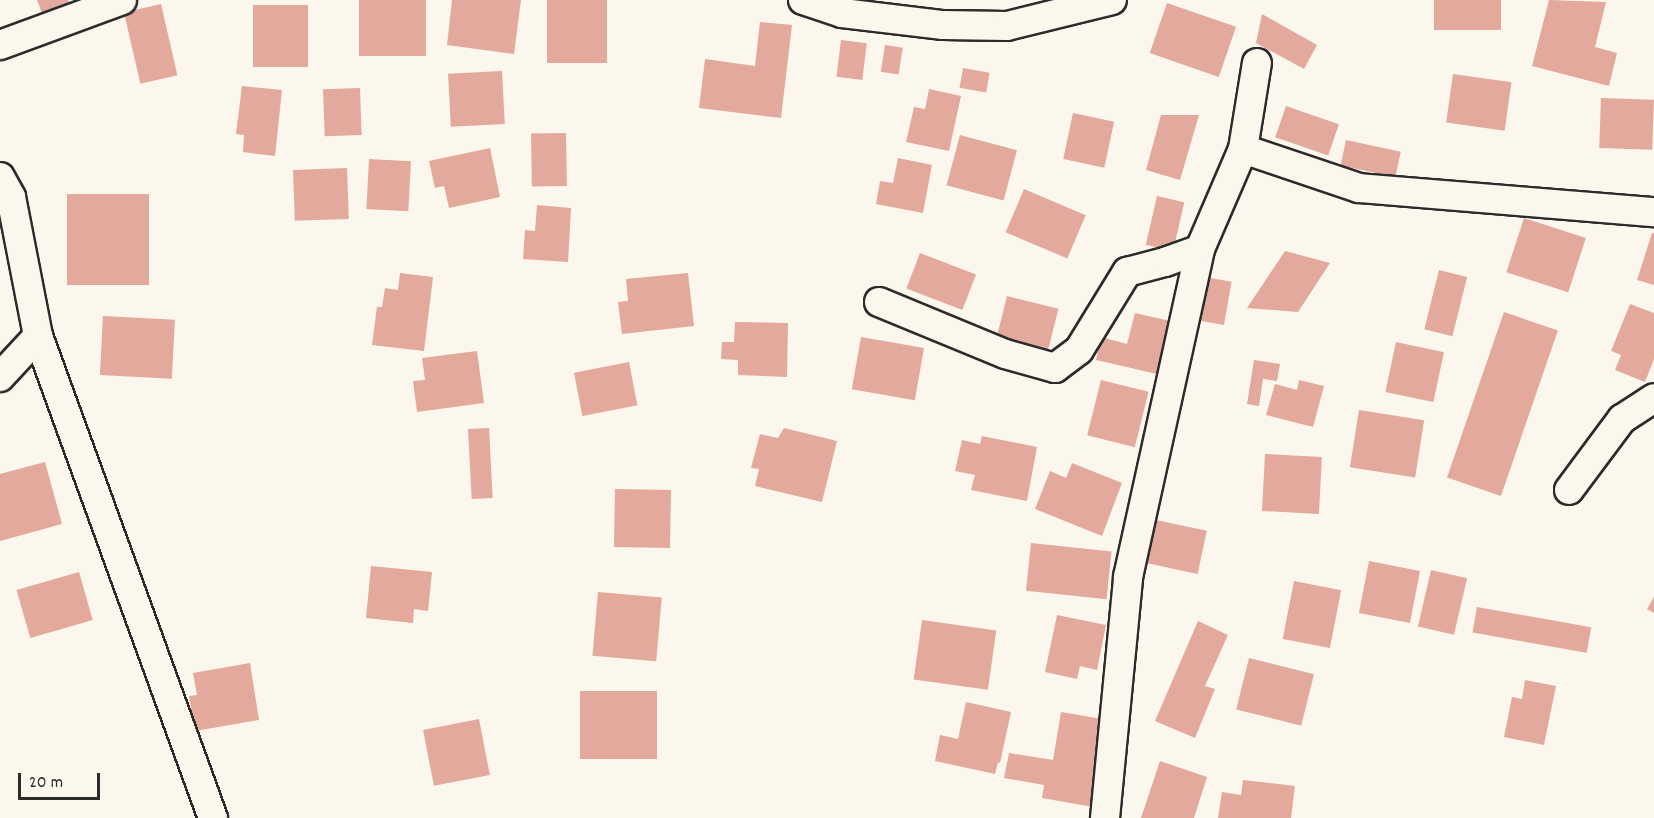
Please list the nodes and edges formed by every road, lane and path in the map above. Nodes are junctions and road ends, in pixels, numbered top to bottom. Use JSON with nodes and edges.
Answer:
{"nodes":[{"id":1,"x":122,"y":0,"type":"edge"},
{"id":2,"x":803,"y":0,"type":"edge"},
{"id":3,"x":1112,"y":0,"type":"edge"},
{"id":4,"x":0,"y":45,"type":"edge"},
{"id":5,"x":1257,"y":63,"type":"dead end"},
{"id":6,"x":1243,"y":149,"type":"junction"},
{"id":7,"x":0,"y":177,"type":"edge"},
{"id":8,"x":1654,"y":212,"type":"edge"},
{"id":9,"x":1200,"y":249,"type":"junction"},
{"id":10,"x":879,"y":302,"type":"dead end"},
{"id":11,"x":38,"y":336,"type":"junction"},
{"id":12,"x":0,"y":377,"type":"edge"},
{"id":13,"x":1654,"y":398,"type":"edge"},
{"id":14,"x":1569,"y":490,"type":"dead end"},
{"id":15,"x":213,"y":818,"type":"edge"},
{"id":16,"x":1105,"y":818,"type":"edge"}],
"edges":[{"from":1,"to":4,"type":"street"},
{"from":2,"to":3,"type":"street"},
{"from":5,"to":6,"type":"street"},
{"from":6,"to":8,"type":"street"},
{"from":6,"to":9,"type":"street"},
{"from":7,"to":11,"type":"street"},
{"from":9,"to":10,"type":"street"},
{"from":9,"to":16,"type":"street"},
{"from":11,"to":12,"type":"street"},
{"from":11,"to":15,"type":"street"},
{"from":13,"to":14,"type":"street"}]}
